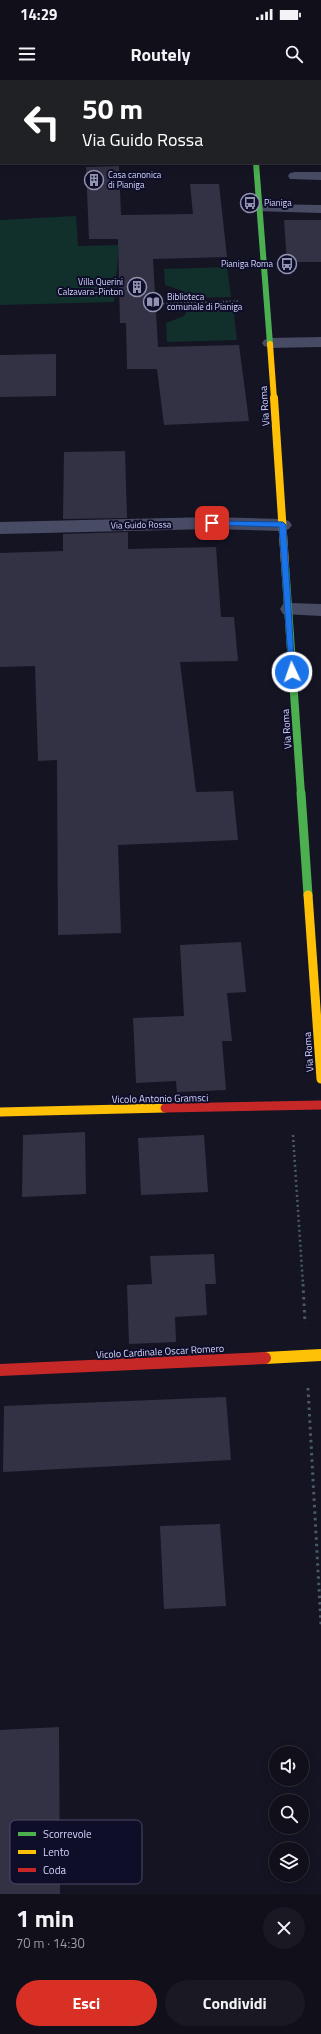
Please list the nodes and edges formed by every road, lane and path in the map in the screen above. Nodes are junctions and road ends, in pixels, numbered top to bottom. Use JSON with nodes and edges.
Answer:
{"nodes":[{"id":1,"x":256,"y":164,"type":"edge"},
{"id":2,"x":294,"y":176,"type":"dead end"},
{"id":3,"x":321,"y":176,"type":"edge"},
{"id":4,"x":260,"y":208,"type":"junction"},
{"id":5,"x":321,"y":209,"type":"edge"},
{"id":6,"x":242,"y":300,"type":"dead end"},
{"id":7,"x":156,"y":304,"type":"dead end"},
{"id":8,"x":321,"y":342,"type":"edge"},
{"id":9,"x":270,"y":343,"type":"junction"},
{"id":10,"x":283,"y":525,"type":"junction"},
{"id":11,"x":0,"y":528,"type":"edge"},
{"id":12,"x":289,"y":610,"type":"junction"},
{"id":13,"x":321,"y":610,"type":"edge"},
{"id":14,"x":321,"y":1079,"type":"edge"},
{"id":15,"x":321,"y":1105,"type":"edge"},
{"id":16,"x":0,"y":1112,"type":"edge"},
{"id":17,"x":321,"y":1355,"type":"edge"},
{"id":18,"x":0,"y":1370,"type":"edge"}],
"edges":[{"from":1,"to":4,"type":"street","name":"Via Roma"},
{"from":2,"to":3,"type":"street"},
{"from":4,"to":5,"type":"street"},
{"from":4,"to":9,"type":"street","name":"Via Roma"},
{"from":6,"to":7,"type":"path"},
{"from":8,"to":9,"type":"street"},
{"from":9,"to":10,"type":"street","name":"Via Roma"},
{"from":10,"to":11,"type":"street","name":"Via Guido Rossa"},
{"from":10,"to":12,"type":"street","name":"Via Roma"},
{"from":12,"to":13,"type":"street"},
{"from":12,"to":14,"type":"street","name":"Via Roma"},
{"from":15,"to":16,"type":"street","name":"Vicolo Antonio Gramsci"},
{"from":17,"to":18,"type":"street","name":"Vicolo Cardinale Oscar Romero"}]}
